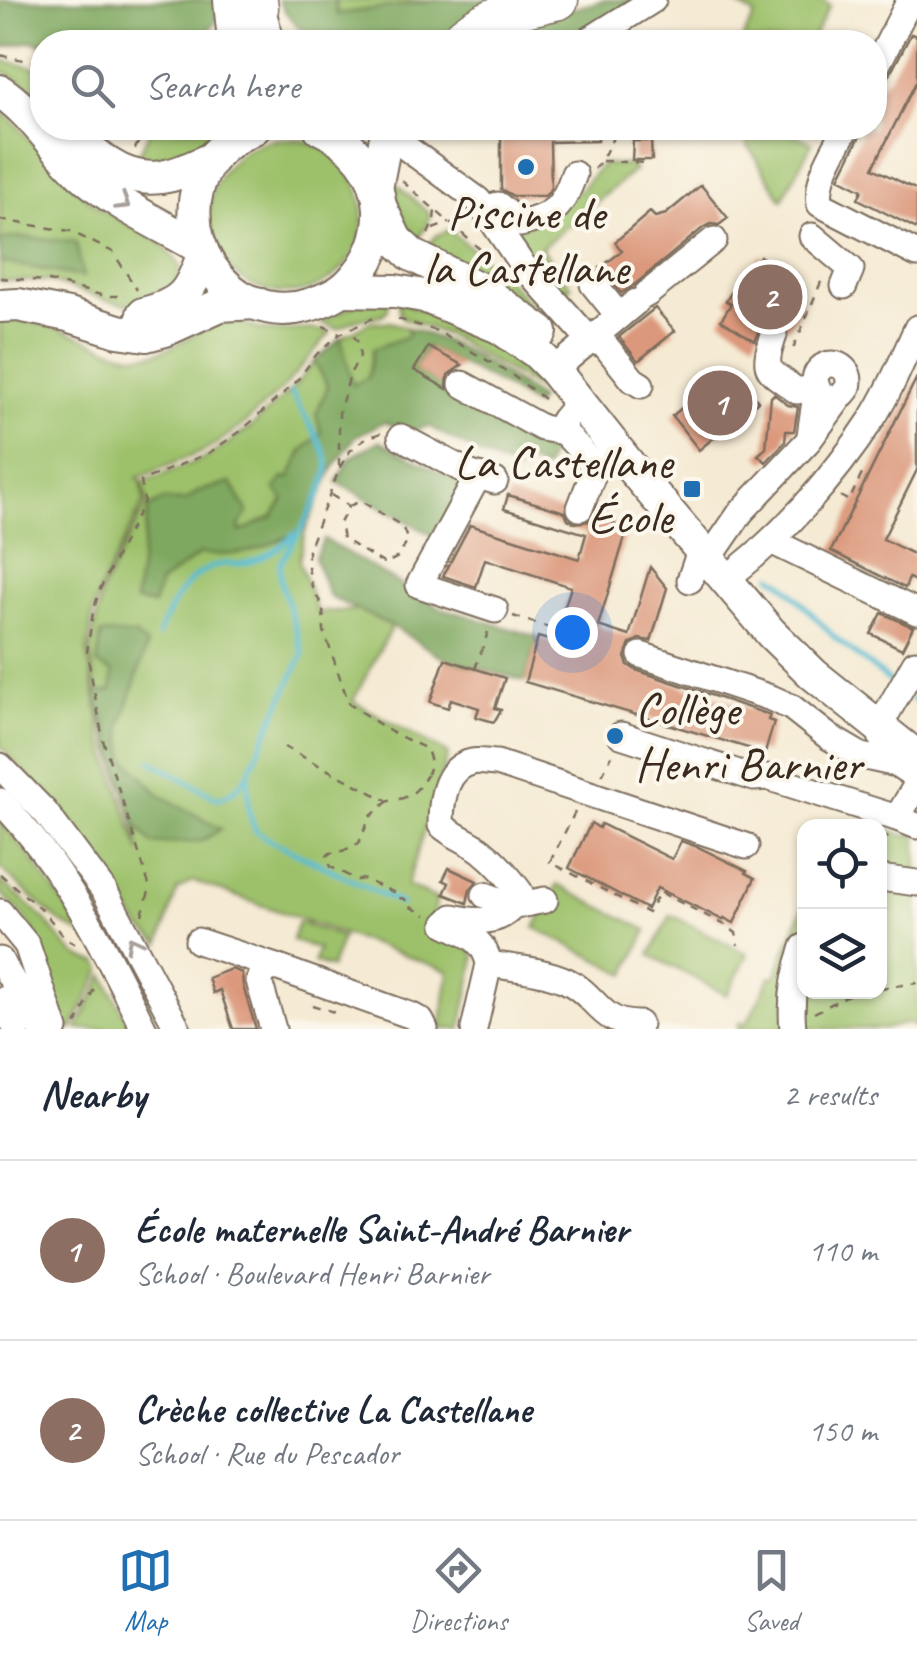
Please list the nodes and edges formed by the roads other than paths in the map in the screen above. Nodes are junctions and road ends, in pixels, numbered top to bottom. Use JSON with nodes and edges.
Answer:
{"nodes":[{"id":1,"x":559,"y":0,"type":"edge"},
{"id":2,"x":653,"y":0,"type":"edge"},
{"id":3,"x":911,"y":6,"type":"edge"},
{"id":4,"x":471,"y":30,"type":"edge"},
{"id":5,"x":605,"y":30,"type":"edge"},
{"id":6,"x":887,"y":48,"type":"edge"},
{"id":7,"x":0,"y":77,"type":"edge"},
{"id":8,"x":0,"y":91,"type":"edge"},
{"id":9,"x":30,"y":96,"type":"edge"},
{"id":10,"x":30,"y":117,"type":"edge"},
{"id":11,"x":51,"y":140,"type":"edge"},
{"id":12,"x":81,"y":140,"type":"edge"},
{"id":13,"x":228,"y":140,"type":"edge"},
{"id":14,"x":230,"y":140,"type":"edge"},
{"id":15,"x":343,"y":140,"type":"edge"},
{"id":16,"x":392,"y":140,"type":"edge"},
{"id":17,"x":403,"y":140,"type":"edge"},
{"id":18,"x":840,"y":140,"type":"edge"},
{"id":19,"x":574,"y":174,"type":"road end"},
{"id":20,"x":385,"y":190,"type":"junction"},
{"id":21,"x":484,"y":209,"type":"junction"},
{"id":22,"x":812,"y":236,"type":"dead end"},
{"id":23,"x":714,"y":240,"type":"dead end"},
{"id":24,"x":201,"y":251,"type":"junction"},
{"id":25,"x":917,"y":254,"type":"edge"},
{"id":26,"x":834,"y":280,"type":"road end"},
{"id":27,"x":594,"y":284,"type":"dead end"},
{"id":28,"x":0,"y":290,"type":"edge"},
{"id":29,"x":343,"y":290,"type":"junction"},
{"id":30,"x":256,"y":303,"type":"junction"},
{"id":31,"x":634,"y":304,"type":"junction"},
{"id":32,"x":0,"y":306,"type":"edge"},
{"id":33,"x":917,"y":328,"type":"edge"},
{"id":34,"x":774,"y":334,"type":"road end"},
{"id":35,"x":571,"y":356,"type":"junction"},
{"id":36,"x":462,"y":384,"type":"dead end"},
{"id":37,"x":642,"y":385,"type":"dead end"},
{"id":38,"x":565,"y":402,"type":"junction"},
{"id":39,"x":564,"y":432,"type":"junction"},
{"id":40,"x":401,"y":437,"type":"road end"},
{"id":41,"x":580,"y":508,"type":"dead end"},
{"id":42,"x":770,"y":541,"type":"junction"},
{"id":43,"x":713,"y":564,"type":"junction"},
{"id":44,"x":917,"y":612,"type":"edge"},
{"id":45,"x":492,"y":617,"type":"road end"},
{"id":46,"x":641,"y":655,"type":"dead end"},
{"id":47,"x":915,"y":663,"type":"edge"},
{"id":48,"x":884,"y":718,"type":"junction"},
{"id":49,"x":917,"y":730,"type":"edge"},
{"id":50,"x":621,"y":735,"type":"road end"},
{"id":51,"x":917,"y":756,"type":"edge"},
{"id":52,"x":878,"y":761,"type":"junction"},
{"id":53,"x":0,"y":766,"type":"edge"},
{"id":54,"x":917,"y":780,"type":"edge"},
{"id":55,"x":0,"y":801,"type":"edge"},
{"id":56,"x":907,"y":822,"type":"edge"},
{"id":57,"x":746,"y":846,"type":"dead end"},
{"id":58,"x":887,"y":879,"type":"edge"},
{"id":59,"x":917,"y":883,"type":"edge"},
{"id":60,"x":485,"y":895,"type":"dead end"},
{"id":61,"x":545,"y":900,"type":"dead end"},
{"id":62,"x":515,"y":906,"type":"junction"},
{"id":63,"x":0,"y":914,"type":"edge"},
{"id":64,"x":0,"y":940,"type":"edge"},
{"id":65,"x":198,"y":941,"type":"dead end"},
{"id":66,"x":0,"y":960,"type":"edge"},
{"id":67,"x":488,"y":964,"type":"junction"},
{"id":68,"x":276,"y":968,"type":"junction"},
{"id":69,"x":797,"y":968,"type":"edge"},
{"id":70,"x":13,"y":999,"type":"edge"},
{"id":71,"x":640,"y":1024,"type":"dead end"},
{"id":72,"x":800,"y":1024,"type":"edge"},
{"id":73,"x":17,"y":1029,"type":"edge"},
{"id":74,"x":42,"y":1029,"type":"edge"},
{"id":75,"x":55,"y":1029,"type":"edge"},
{"id":76,"x":144,"y":1029,"type":"edge"},
{"id":77,"x":178,"y":1029,"type":"edge"},
{"id":78,"x":273,"y":1029,"type":"edge"},
{"id":79,"x":425,"y":1029,"type":"edge"},
{"id":80,"x":474,"y":1029,"type":"edge"}],
"edges":[{"from":1,"to":4,"type":"highway"},
{"from":2,"to":5,"type":"street"},
{"from":3,"to":6,"type":"street"},
{"from":7,"to":9,"type":"main road"},
{"from":8,"to":10,"type":"main road","one_way":true},
{"from":11,"to":24,"type":"main road","one_way":true},
{"from":12,"to":13,"type":"main road"},
{"from":14,"to":24,"type":"main road"},
{"from":15,"to":20,"type":"main road"},
{"from":16,"to":20,"type":"main road"},
{"from":17,"to":21,"type":"street"},
{"from":18,"to":25,"type":"street"},
{"from":19,"to":21,"type":"street"},
{"from":20,"to":29,"type":"main road"},
{"from":20,"to":35,"type":"main road"},
{"from":21,"to":35,"type":"street"},
{"from":22,"to":26,"type":"street"},
{"from":23,"to":31,"type":"street"},
{"from":24,"to":28,"type":"main road"},
{"from":24,"to":30,"type":"main road"},
{"from":27,"to":31,"type":"street"},
{"from":29,"to":30,"type":"main road"},
{"from":29,"to":35,"type":"main road"},
{"from":30,"to":32,"type":"main road"},
{"from":31,"to":35,"type":"street"},
{"from":33,"to":42,"type":"street"},
{"from":34,"to":43,"type":"street"},
{"from":35,"to":37,"type":"street"},
{"from":35,"to":38,"type":"main road"},
{"from":35,"to":43,"type":"main road"},
{"from":36,"to":39,"type":"street"},
{"from":38,"to":39,"type":"street"},
{"from":38,"to":43,"type":"main road"},
{"from":39,"to":41,"type":"street"},
{"from":40,"to":45,"type":"street"},
{"from":42,"to":43,"type":"street"},
{"from":42,"to":44,"type":"street"},
{"from":43,"to":48,"type":"main road"},
{"from":46,"to":52,"type":"street"},
{"from":47,"to":48,"type":"street"},
{"from":48,"to":49,"type":"main road"},
{"from":48,"to":51,"type":"main road"},
{"from":48,"to":52,"type":"street"},
{"from":50,"to":56,"type":"street"},
{"from":52,"to":54,"type":"street"},
{"from":77,"to":53,"type":"street","one_way":true},
{"from":54,"to":56,"type":"street"},
{"from":55,"to":76,"type":"street"},
{"from":57,"to":62,"type":"street"},
{"from":58,"to":59,"type":"street"},
{"from":60,"to":62,"type":"street"},
{"from":61,"to":62,"type":"street"},
{"from":62,"to":67,"type":"street"},
{"from":63,"to":75,"type":"street"},
{"from":64,"to":70,"type":"street"},
{"from":65,"to":68,"type":"street"},
{"from":66,"to":70,"type":"street"},
{"from":67,"to":71,"type":"street"},
{"from":67,"to":80,"type":"street"},
{"from":68,"to":78,"type":"street"},
{"from":68,"to":79,"type":"street"},
{"from":69,"to":72,"type":"street"},
{"from":70,"to":73,"type":"street"},
{"from":70,"to":74,"type":"street"}]}
